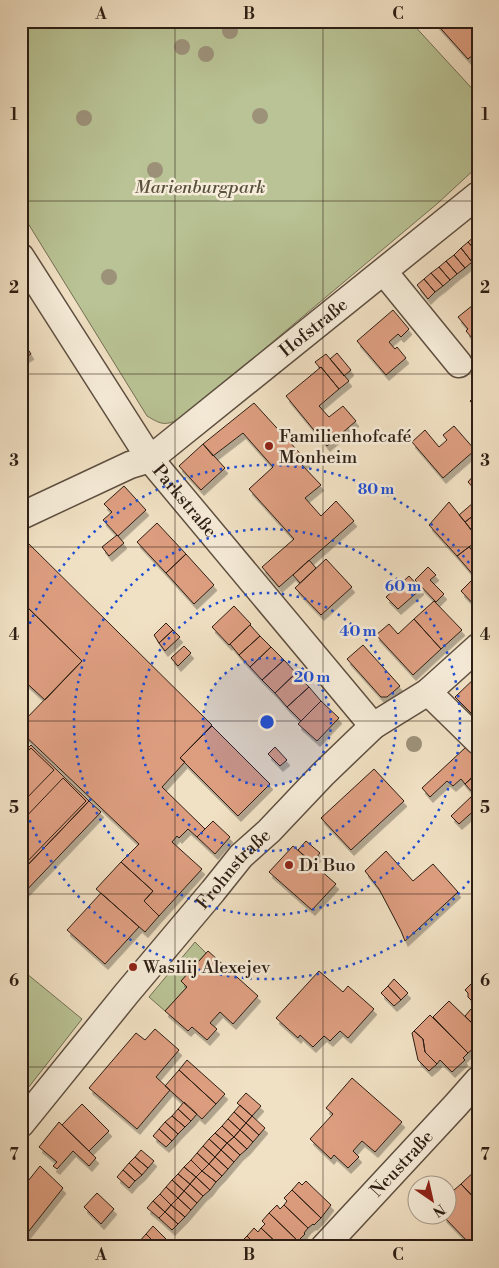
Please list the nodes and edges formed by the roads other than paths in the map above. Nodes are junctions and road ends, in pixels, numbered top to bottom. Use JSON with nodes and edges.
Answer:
{"nodes":[{"id":1,"x":478,"y":195,"type":"edge"},
{"id":2,"x":21,"y":257,"type":"edge"},
{"id":3,"x":384,"y":272,"type":"junction"},
{"id":4,"x":458,"y":364,"type":"dead end"},
{"id":5,"x":150,"y":460,"type":"junction"},
{"id":6,"x":21,"y":516,"type":"edge"},
{"id":7,"x":478,"y":647,"type":"edge"},
{"id":8,"x":428,"y":692,"type":"junction"},
{"id":9,"x":373,"y":726,"type":"junction"},
{"id":10,"x":478,"y":742,"type":"edge"},
{"id":11,"x":478,"y":1080,"type":"edge"},
{"id":12,"x":21,"y":1124,"type":"edge"},
{"id":13,"x":324,"y":1247,"type":"edge"}],
"edges":[{"from":1,"to":3,"type":"street","name":"Hofstraße"},
{"from":2,"to":5,"type":"street","name":"Parkstraße"},
{"from":3,"to":4,"type":"street"},
{"from":3,"to":5,"type":"street","name":"Hofstraße"},
{"from":5,"to":6,"type":"street"},
{"from":5,"to":9,"type":"street","name":"Parkstraße"},
{"from":7,"to":8,"type":"street","name":"Frohnstraße"},
{"from":8,"to":9,"type":"street","name":"Frohnstraße"},
{"from":8,"to":10,"type":"street"},
{"from":9,"to":12,"type":"street","name":"Frohnstraße"},
{"from":11,"to":13,"type":"street","name":"Neustraße"}]}
